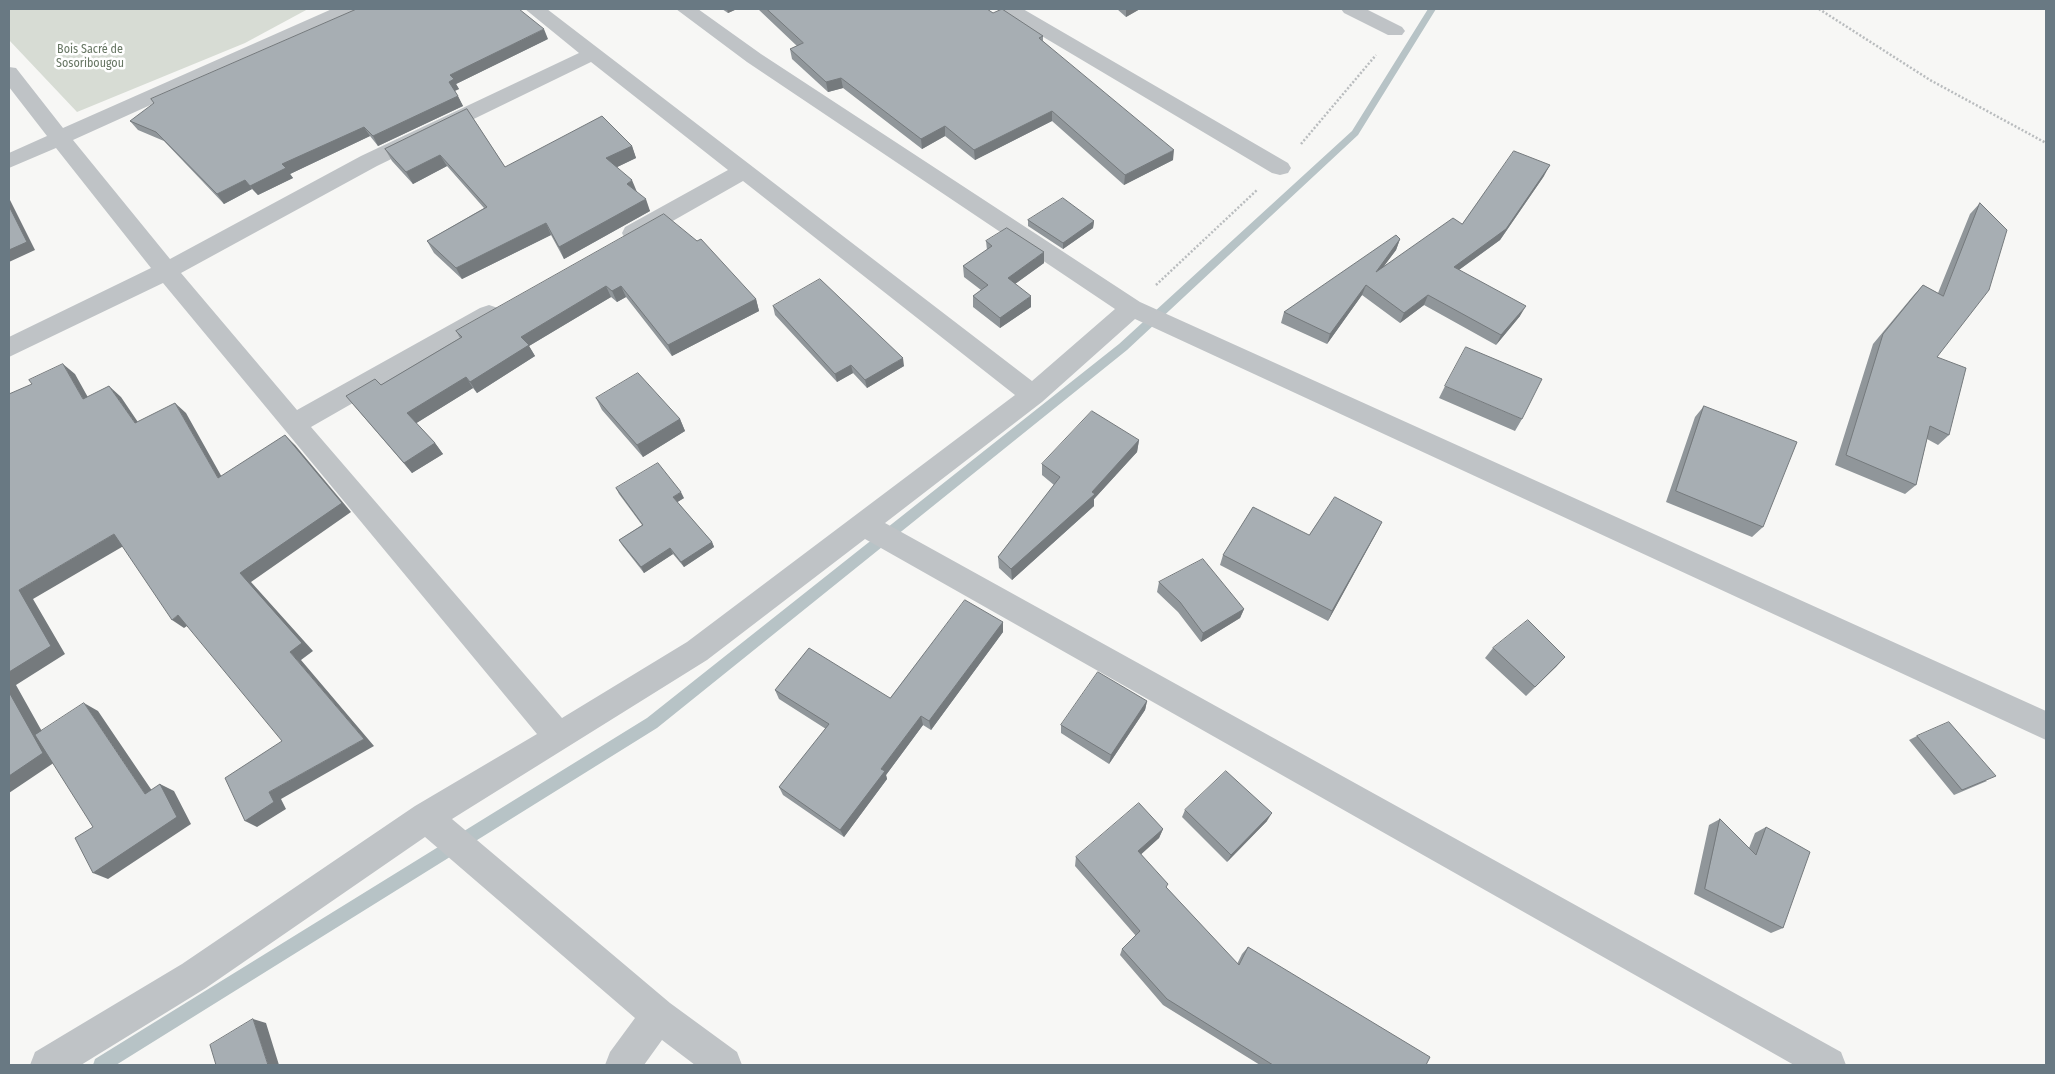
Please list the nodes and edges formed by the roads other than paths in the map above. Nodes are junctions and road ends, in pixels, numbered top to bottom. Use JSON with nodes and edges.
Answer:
{"nodes":[{"id":1,"x":347,"y":9,"type":"edge"},
{"id":2,"x":535,"y":9,"type":"edge"},
{"id":3,"x":686,"y":9,"type":"edge"},
{"id":4,"x":1010,"y":9,"type":"edge"},
{"id":5,"x":1351,"y":9,"type":"edge"},
{"id":6,"x":1395,"y":31,"type":"dead end"},
{"id":7,"x":594,"y":52,"type":"junction"},
{"id":8,"x":9,"y":73,"type":"edge"},
{"id":9,"x":59,"y":138,"type":"junction"},
{"id":10,"x":9,"y":161,"type":"edge"},
{"id":11,"x":1280,"y":168,"type":"dead end"},
{"id":12,"x":744,"y":171,"type":"junction"},
{"id":13,"x":614,"y":244,"type":"edge"},
{"id":14,"x":168,"y":270,"type":"junction"},
{"id":15,"x":510,"y":302,"type":"edge"},
{"id":16,"x":1132,"y":308,"type":"junction"},
{"id":17,"x":9,"y":348,"type":"edge"},
{"id":18,"x":1033,"y":395,"type":"junction"},
{"id":19,"x":294,"y":424,"type":"junction"},
{"id":20,"x":865,"y":525,"type":"junction"},
{"id":21,"x":2046,"y":726,"type":"edge"},
{"id":22,"x":560,"y":738,"type":"junction"},
{"id":23,"x":426,"y":817,"type":"junction"},
{"id":24,"x":658,"y":1015,"type":"junction"},
{"id":25,"x":48,"y":1065,"type":"edge"},
{"id":26,"x":623,"y":1065,"type":"edge"},
{"id":27,"x":724,"y":1065,"type":"edge"},
{"id":28,"x":1828,"y":1065,"type":"edge"}],
"edges":[{"from":1,"to":9,"type":"street"},
{"from":2,"to":7,"type":"street"},
{"from":3,"to":16,"type":"street"},
{"from":4,"to":11,"type":"street"},
{"from":5,"to":6,"type":"street"},
{"from":7,"to":12,"type":"street"},
{"from":7,"to":14,"type":"street"},
{"from":8,"to":9,"type":"street"},
{"from":9,"to":10,"type":"street"},
{"from":9,"to":14,"type":"street"},
{"from":12,"to":13,"type":"street"},
{"from":12,"to":18,"type":"street"},
{"from":14,"to":17,"type":"street"},
{"from":14,"to":19,"type":"street"},
{"from":15,"to":19,"type":"street"},
{"from":16,"to":18,"type":"street"},
{"from":16,"to":21,"type":"street"},
{"from":18,"to":20,"type":"street"},
{"from":19,"to":22,"type":"street"},
{"from":20,"to":22,"type":"street"},
{"from":20,"to":28,"type":"street"},
{"from":22,"to":23,"type":"street"},
{"from":23,"to":24,"type":"street"},
{"from":23,"to":25,"type":"street"},
{"from":24,"to":26,"type":"street"},
{"from":24,"to":27,"type":"street"}]}
